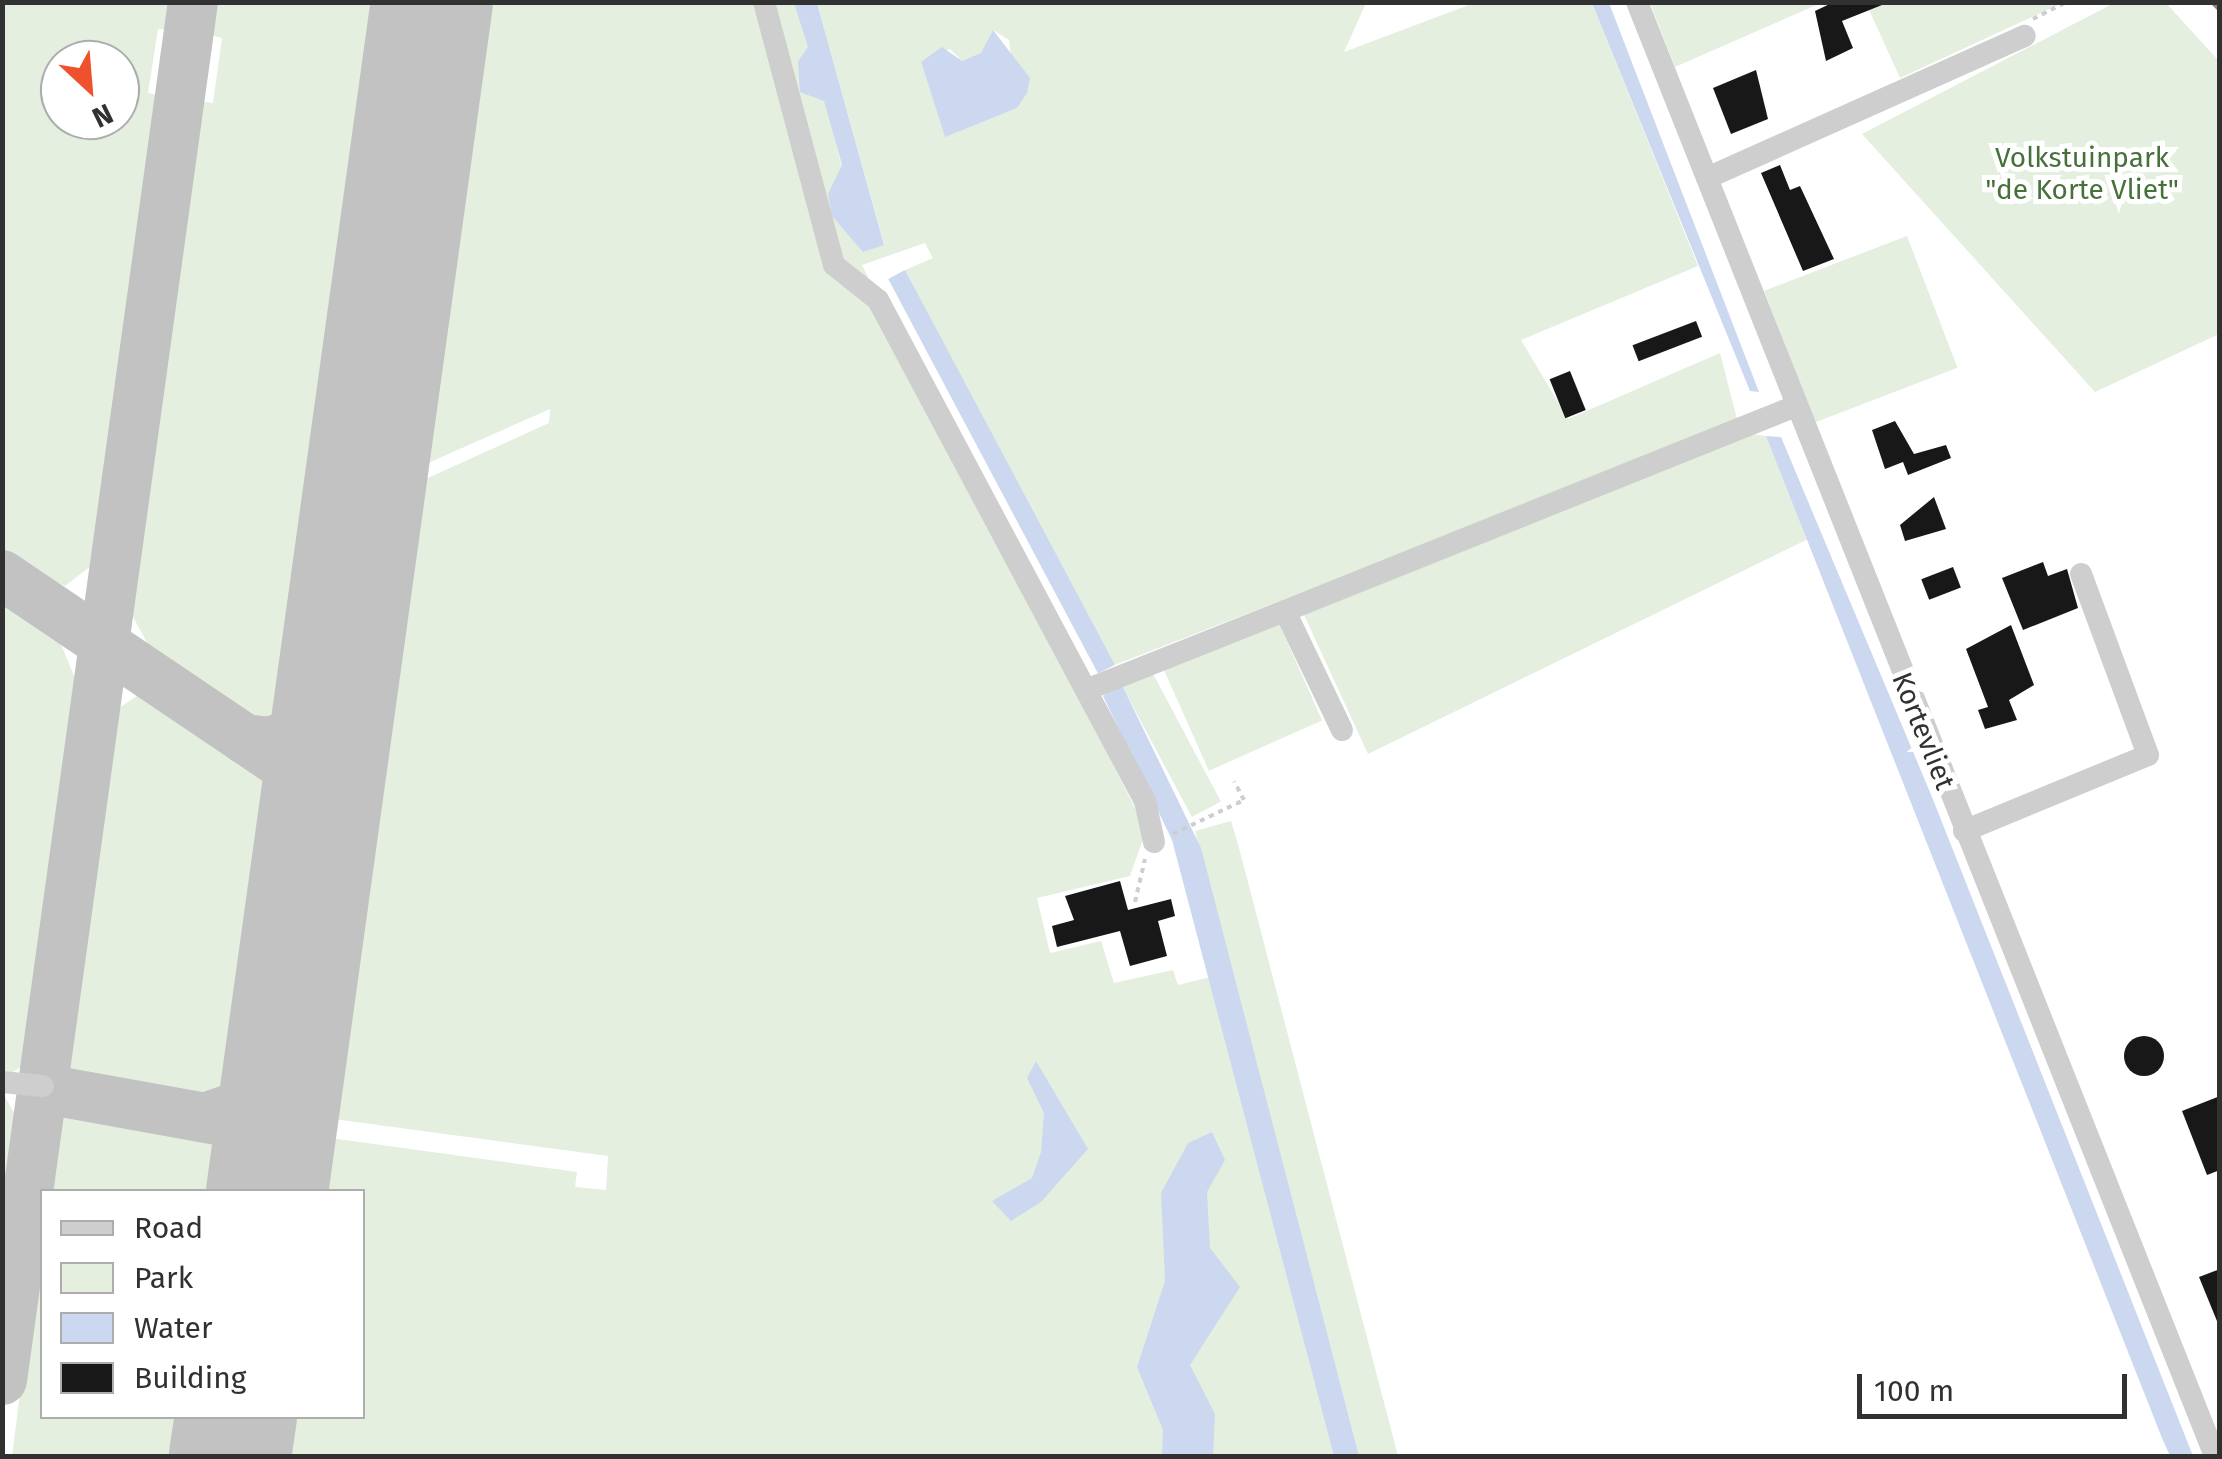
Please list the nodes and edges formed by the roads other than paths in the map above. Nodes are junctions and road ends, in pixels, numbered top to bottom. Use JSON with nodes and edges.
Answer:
{"nodes":[{"id":1,"x":764,"y":2,"type":"edge"},
{"id":2,"x":1637,"y":2,"type":"edge"},
{"id":3,"x":2025,"y":36,"type":"road end"},
{"id":4,"x":1706,"y":178,"type":"junction"},
{"id":5,"x":1796,"y":406,"type":"junction"},
{"id":6,"x":2081,"y":574,"type":"dead end"},
{"id":7,"x":1285,"y":611,"type":"junction"},
{"id":8,"x":1086,"y":690,"type":"junction"},
{"id":9,"x":1342,"y":730,"type":"dead end"},
{"id":10,"x":1964,"y":831,"type":"junction"},
{"id":11,"x":1154,"y":842,"type":"road end"},
{"id":12,"x":2,"y":1082,"type":"edge"},
{"id":13,"x":43,"y":1086,"type":"dead end"},
{"id":14,"x":2215,"y":1456,"type":"edge"}],
"edges":[{"from":1,"to":8,"type":"street"},
{"from":2,"to":4,"type":"street","name":"Kortevliet"},
{"from":3,"to":4,"type":"street"},
{"from":4,"to":5,"type":"street","name":"Kortevliet"},
{"from":5,"to":7,"type":"street"},
{"from":5,"to":10,"type":"street","name":"Kortevliet"},
{"from":6,"to":10,"type":"street"},
{"from":7,"to":8,"type":"street"},
{"from":7,"to":9,"type":"street"},
{"from":8,"to":11,"type":"street"},
{"from":10,"to":14,"type":"street","name":"Kortevliet"},
{"from":12,"to":13,"type":"street"}]}
